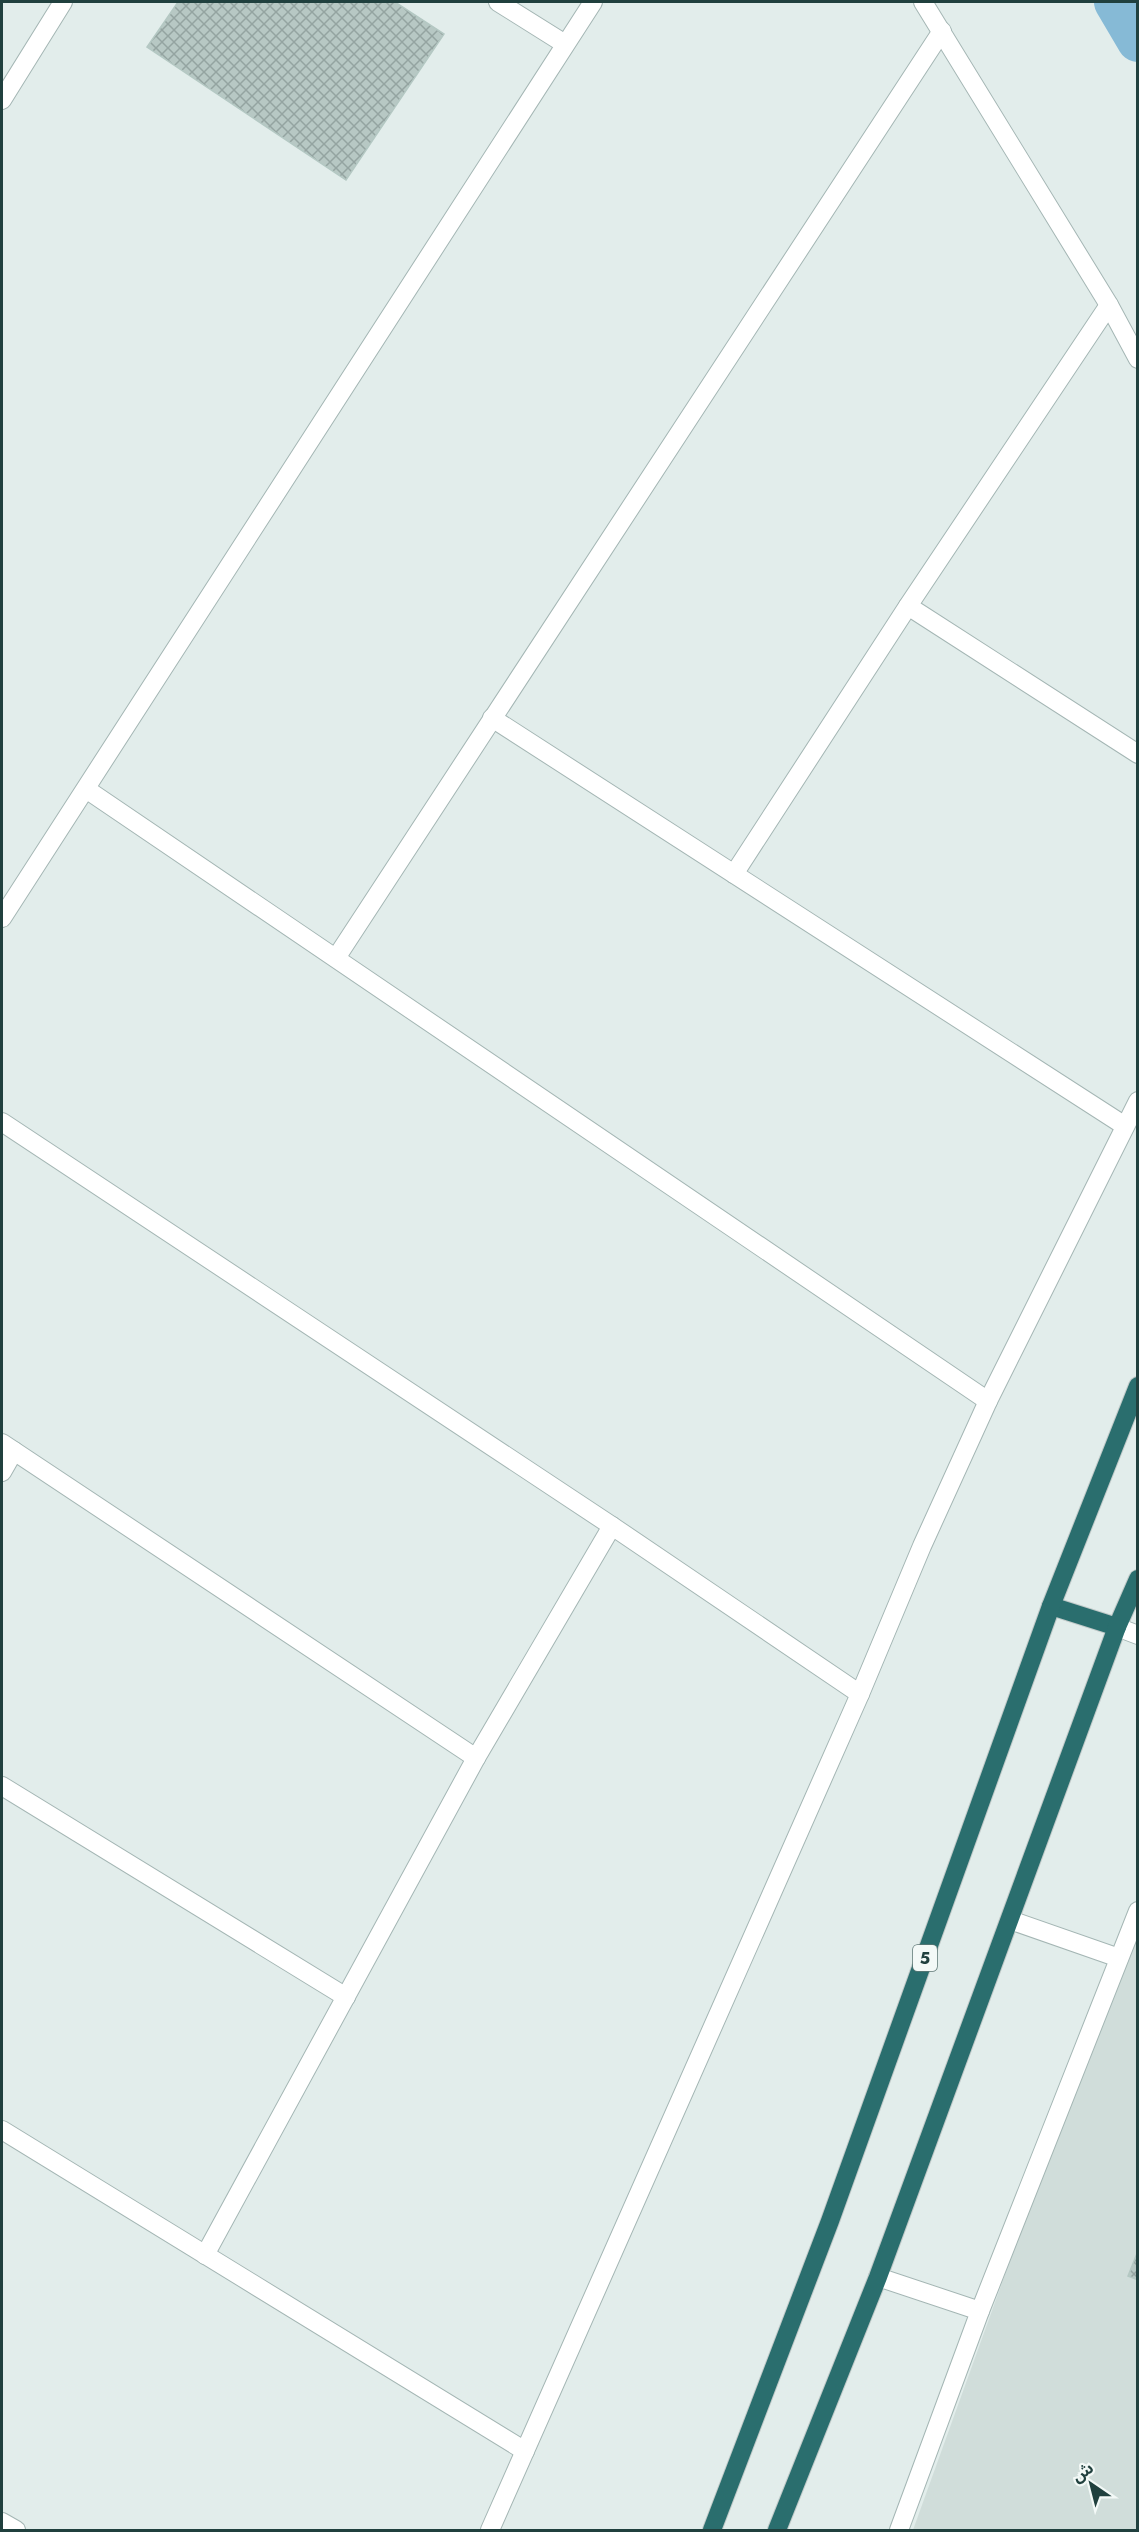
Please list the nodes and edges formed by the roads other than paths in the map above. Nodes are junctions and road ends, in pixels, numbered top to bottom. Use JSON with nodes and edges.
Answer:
{"nodes":[{"id":1,"x":63,"y":2,"type":"edge"},
{"id":2,"x":498,"y":2,"type":"edge"},
{"id":3,"x":593,"y":2,"type":"edge"},
{"id":4,"x":923,"y":2,"type":"edge"},
{"id":5,"x":942,"y":31,"type":"junction"},
{"id":6,"x":565,"y":44,"type":"junction"},
{"id":7,"x":2,"y":100,"type":"edge"},
{"id":8,"x":1109,"y":305,"type":"junction"},
{"id":9,"x":1137,"y":359,"type":"edge"},
{"id":10,"x":908,"y":606,"type":"junction"},
{"id":11,"x":492,"y":718,"type":"junction"},
{"id":12,"x":1137,"y":754,"type":"edge"},
{"id":13,"x":86,"y":789,"type":"junction"},
{"id":14,"x":734,"y":874,"type":"junction"},
{"id":15,"x":2,"y":918,"type":"edge"},
{"id":16,"x":336,"y":958,"type":"junction"},
{"id":17,"x":1137,"y":1101,"type":"edge"},
{"id":18,"x":2,"y":1122,"type":"edge"},
{"id":19,"x":1125,"y":1126,"type":"junction"},
{"id":20,"x":1137,"y":1386,"type":"edge"},
{"id":21,"x":988,"y":1401,"type":"junction"},
{"id":22,"x":8,"y":1447,"type":"edge"},
{"id":23,"x":2,"y":1472,"type":"edge"},
{"id":24,"x":612,"y":1526,"type":"junction"},
{"id":25,"x":1137,"y":1579,"type":"edge"},
{"id":26,"x":1050,"y":1606,"type":"junction"},
{"id":27,"x":1117,"y":1627,"type":"junction"},
{"id":28,"x":1137,"y":1635,"type":"edge"},
{"id":29,"x":860,"y":1694,"type":"junction"},
{"id":30,"x":476,"y":1758,"type":"junction"},
{"id":31,"x":2,"y":1786,"type":"edge"},
{"id":32,"x":1137,"y":1911,"type":"edge"},
{"id":33,"x":1010,"y":1920,"type":"junction"},
{"id":34,"x":1119,"y":1958,"type":"junction"},
{"id":35,"x":346,"y":1997,"type":"junction"},
{"id":36,"x":2,"y":2130,"type":"edge"},
{"id":37,"x":205,"y":2255,"type":"junction"},
{"id":38,"x":878,"y":2277,"type":"junction"},
{"id":39,"x":981,"y":2311,"type":"junction"},
{"id":40,"x":525,"y":2451,"type":"junction"},
{"id":41,"x":2,"y":2522,"type":"edge"},
{"id":42,"x":16,"y":2530,"type":"edge"},
{"id":43,"x":490,"y":2530,"type":"edge"},
{"id":44,"x":712,"y":2530,"type":"edge"},
{"id":45,"x":777,"y":2530,"type":"edge"},
{"id":46,"x":899,"y":2530,"type":"edge"}],
"edges":[{"from":1,"to":7,"type":"street"},
{"from":2,"to":6,"type":"street"},
{"from":3,"to":6,"type":"street"},
{"from":4,"to":5,"type":"street"},
{"from":5,"to":8,"type":"street"},
{"from":5,"to":11,"type":"street"},
{"from":6,"to":13,"type":"street"},
{"from":8,"to":9,"type":"street"},
{"from":8,"to":10,"type":"street"},
{"from":10,"to":12,"type":"street"},
{"from":10,"to":14,"type":"street"},
{"from":11,"to":14,"type":"street"},
{"from":11,"to":16,"type":"street"},
{"from":13,"to":15,"type":"street"},
{"from":13,"to":16,"type":"street"},
{"from":14,"to":19,"type":"street"},
{"from":16,"to":21,"type":"street"},
{"from":17,"to":19,"type":"street"},
{"from":18,"to":24,"type":"street"},
{"from":19,"to":21,"type":"street"},
{"from":20,"to":26,"type":"highway","number":"5"},
{"from":21,"to":29,"type":"street"},
{"from":22,"to":23,"type":"street"},
{"from":22,"to":30,"type":"street"},
{"from":24,"to":29,"type":"street"},
{"from":24,"to":30,"type":"street"},
{"from":25,"to":27,"type":"highway"},
{"from":26,"to":27,"type":"highway"},
{"from":26,"to":44,"type":"highway","number":"5"},
{"from":27,"to":28,"type":"street"},
{"from":27,"to":33,"type":"highway"},
{"from":29,"to":40,"type":"street"},
{"from":30,"to":35,"type":"street"},
{"from":31,"to":35,"type":"street"},
{"from":32,"to":34,"type":"street"},
{"from":33,"to":34,"type":"street"},
{"from":33,"to":38,"type":"highway"},
{"from":34,"to":39,"type":"street"},
{"from":35,"to":37,"type":"street"},
{"from":36,"to":37,"type":"street"},
{"from":37,"to":40,"type":"street"},
{"from":38,"to":39,"type":"street"},
{"from":38,"to":45,"type":"highway"},
{"from":39,"to":46,"type":"street"},
{"from":40,"to":43,"type":"street"},
{"from":41,"to":42,"type":"street"}]}
